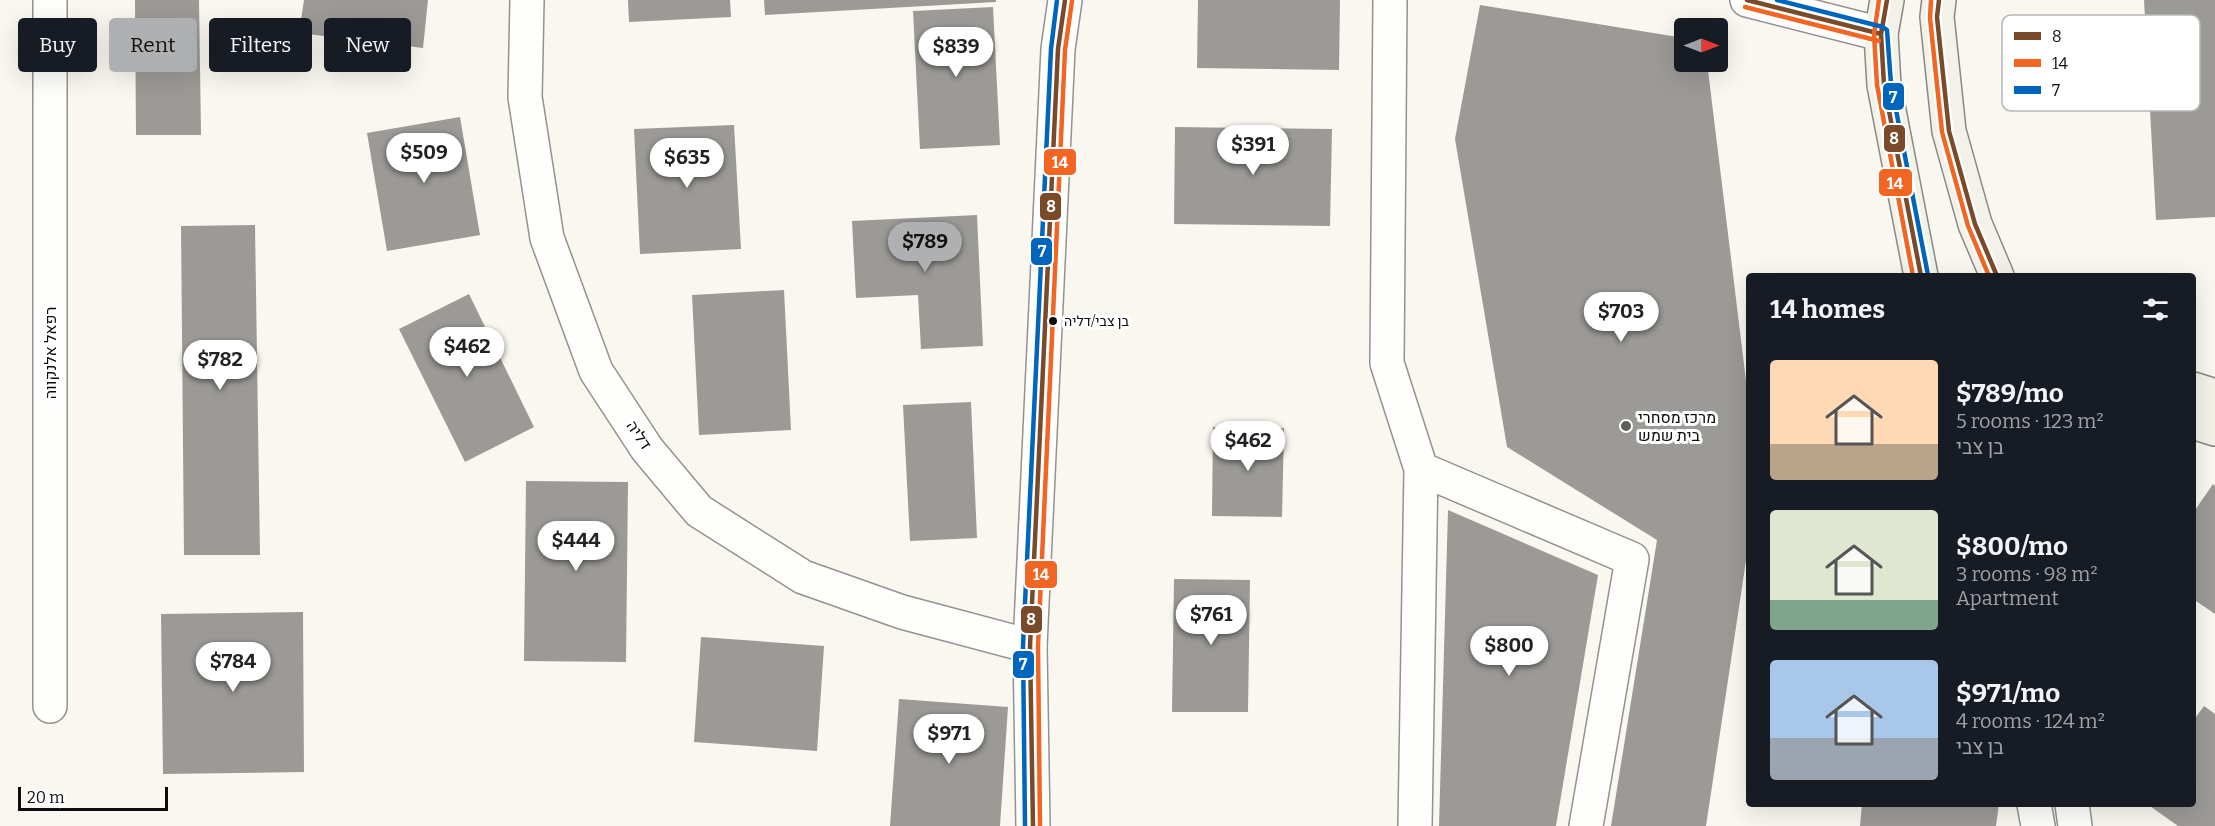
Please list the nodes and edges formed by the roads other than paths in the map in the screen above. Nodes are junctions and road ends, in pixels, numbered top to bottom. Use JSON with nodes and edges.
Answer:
{"nodes":[{"id":1,"x":50,"y":0,"type":"edge"},
{"id":2,"x":527,"y":0,"type":"edge"},
{"id":3,"x":1065,"y":0,"type":"edge"},
{"id":4,"x":1390,"y":0,"type":"edge"},
{"id":5,"x":1747,"y":0,"type":"edge"},
{"id":6,"x":1887,"y":0,"type":"edge"},
{"id":7,"x":1939,"y":0,"type":"edge"},
{"id":8,"x":1881,"y":34,"type":"junction"},
{"id":9,"x":1919,"y":273,"type":"edge"},
{"id":10,"x":1996,"y":273,"type":"edge"},
{"id":11,"x":2196,"y":389,"type":"edge"},
{"id":12,"x":2215,"y":396,"type":"edge"},
{"id":13,"x":2196,"y":423,"type":"edge"},
{"id":14,"x":2215,"y":429,"type":"edge"},
{"id":15,"x":1421,"y":469,"type":"junction"},
{"id":16,"x":1030,"y":646,"type":"junction"},
{"id":17,"x":50,"y":706,"type":"dead end"},
{"id":18,"x":2035,"y":807,"type":"edge"},
{"id":19,"x":2072,"y":807,"type":"edge"},
{"id":20,"x":1034,"y":826,"type":"edge"},
{"id":21,"x":1415,"y":826,"type":"edge"},
{"id":22,"x":1586,"y":826,"type":"edge"},
{"id":23,"x":2038,"y":826,"type":"edge"},
{"id":24,"x":2075,"y":826,"type":"edge"}],
"edges":[{"from":1,"to":17,"type":"street","name":"רפאל אלנקווה"},
{"from":2,"to":16,"type":"street","name":"דליה"},
{"from":3,"to":16,"type":"street"},
{"from":4,"to":15,"type":"street"},
{"from":5,"to":8,"type":"street"},
{"from":6,"to":8,"type":"main road"},
{"from":7,"to":10,"type":"main road"},
{"from":8,"to":9,"type":"main road"},
{"from":11,"to":12,"type":"main road"},
{"from":13,"to":14,"type":"main road"},
{"from":15,"to":21,"type":"street"},
{"from":15,"to":22,"type":"street"},
{"from":16,"to":20,"type":"street"},
{"from":18,"to":23,"type":"street"},
{"from":19,"to":24,"type":"street"}]}
